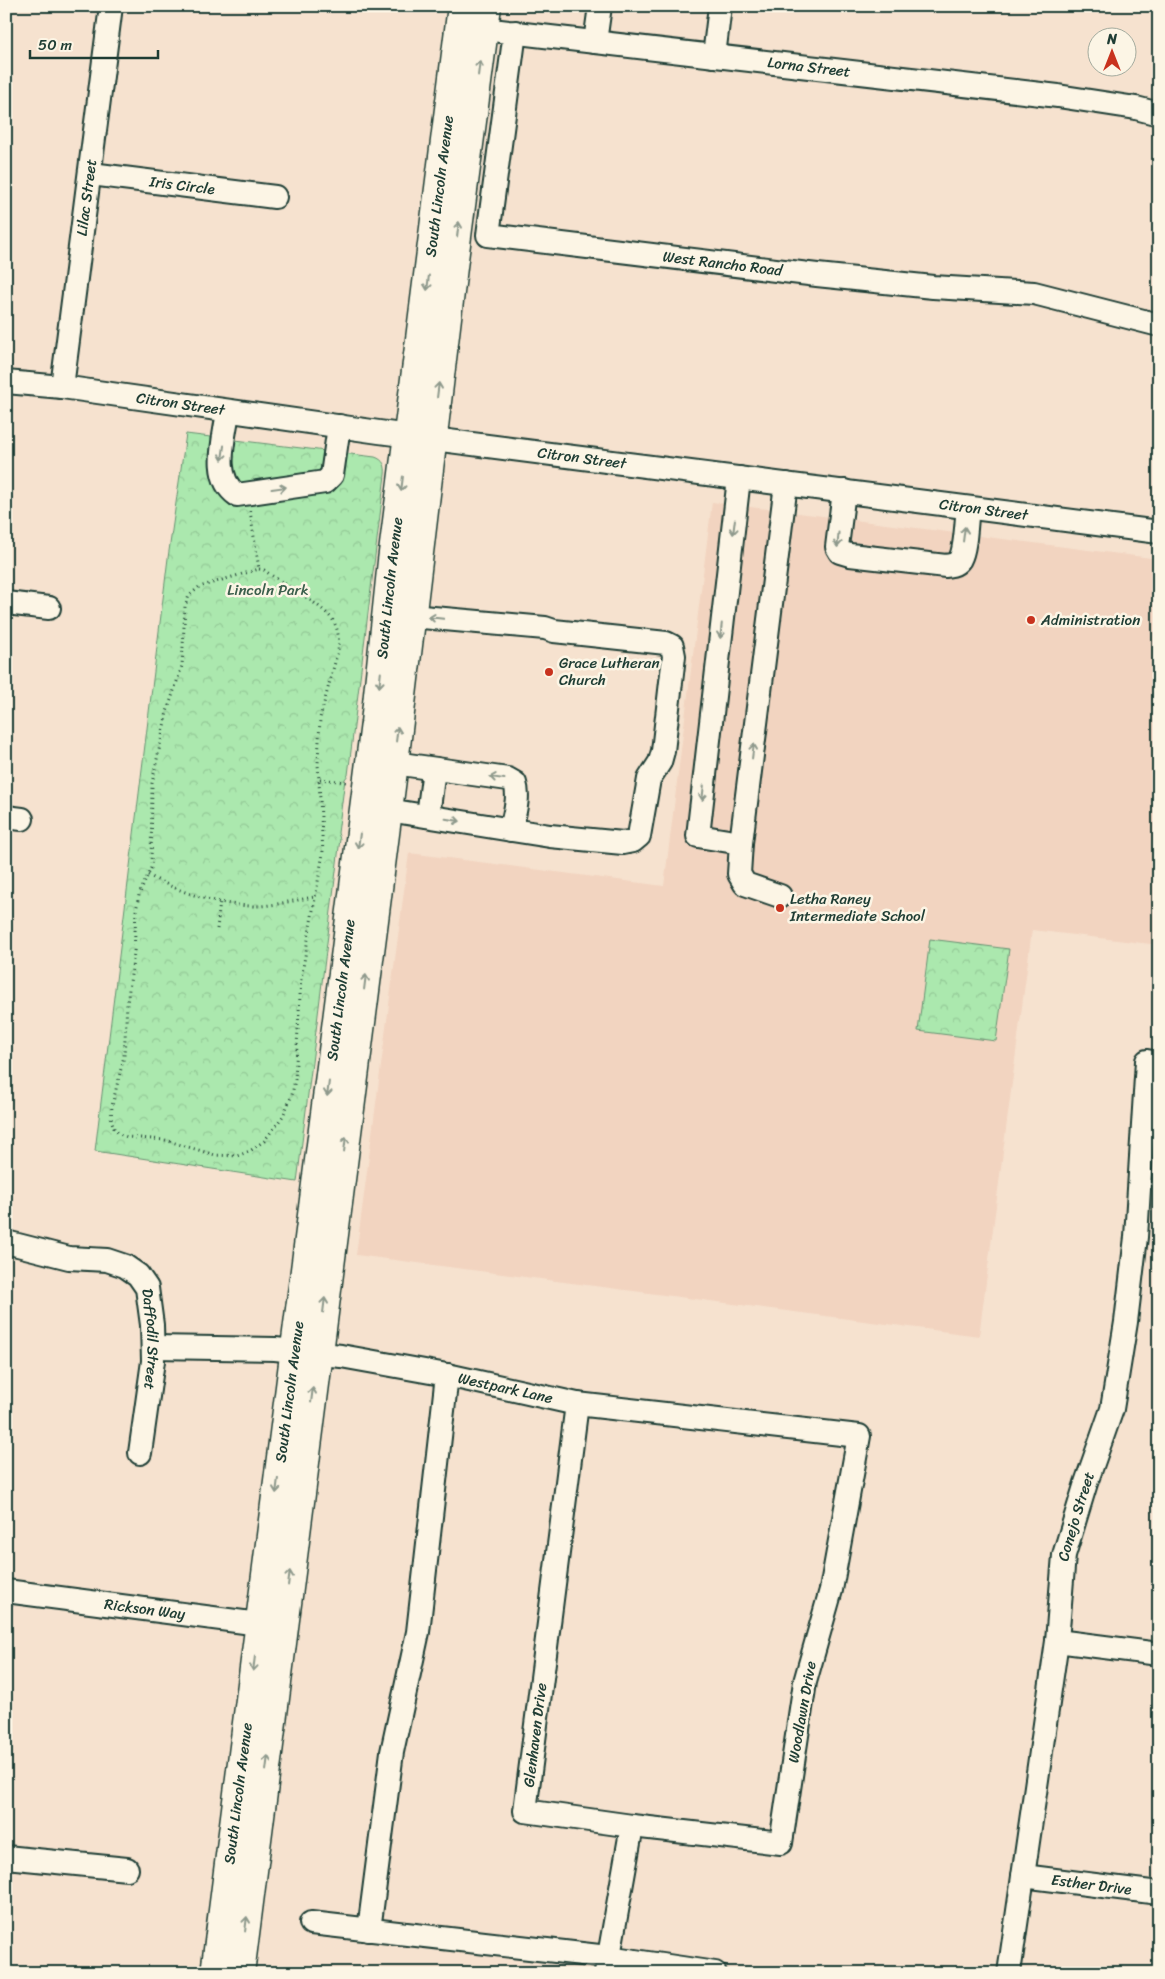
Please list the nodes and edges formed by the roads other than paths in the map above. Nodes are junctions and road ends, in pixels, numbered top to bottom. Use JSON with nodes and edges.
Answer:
{"nodes":[{"id":1,"x":111,"y":6,"type":"edge"},
{"id":2,"x":600,"y":6,"type":"edge"},
{"id":3,"x":720,"y":6,"type":"edge"},
{"id":4,"x":473,"y":17,"type":"edge"},
{"id":5,"x":514,"y":32,"type":"junction"},
{"id":6,"x":595,"y":42,"type":"junction"},
{"id":7,"x":714,"y":56,"type":"junction"},
{"id":8,"x":1159,"y":114,"type":"edge"},
{"id":9,"x":91,"y":174,"type":"junction"},
{"id":10,"x":274,"y":197,"type":"dead end"},
{"id":11,"x":1159,"y":324,"type":"edge"},
{"id":12,"x":6,"y":382,"type":"edge"},
{"id":13,"x":62,"y":388,"type":"junction"},
{"id":14,"x":228,"y":411,"type":"junction"},
{"id":15,"x":339,"y":426,"type":"junction"},
{"id":16,"x":420,"y":437,"type":"junction"},
{"id":17,"x":739,"y":478,"type":"junction"},
{"id":18,"x":786,"y":484,"type":"junction"},
{"id":19,"x":844,"y":492,"type":"junction"},
{"id":20,"x":968,"y":508,"type":"junction"},
{"id":21,"x":1159,"y":532,"type":"edge"},
{"id":22,"x":6,"y":603,"type":"edge"},
{"id":23,"x":49,"y":608,"type":"dead end"},
{"id":24,"x":411,"y":616,"type":"junction"},
{"id":25,"x":394,"y":763,"type":"junction"},
{"id":26,"x":434,"y":769,"type":"junction"},
{"id":27,"x":388,"y":810,"type":"junction"},
{"id":28,"x":428,"y":816,"type":"junction"},
{"id":29,"x":511,"y":830,"type":"junction"},
{"id":30,"x":741,"y":843,"type":"junction"},
{"id":31,"x":780,"y":896,"type":"dead end"},
{"id":32,"x":1153,"y":1062,"type":"edge"},
{"id":33,"x":6,"y":1242,"type":"edge"},
{"id":34,"x":153,"y":1347,"type":"junction"},
{"id":35,"x":306,"y":1352,"type":"junction"},
{"id":36,"x":447,"y":1375,"type":"junction"},
{"id":37,"x":577,"y":1404,"type":"junction"},
{"id":38,"x":858,"y":1436,"type":"joint"},
{"id":39,"x":140,"y":1454,"type":"dead end"},
{"id":40,"x":6,"y":1590,"type":"edge"},
{"id":41,"x":271,"y":1625,"type":"junction"},
{"id":42,"x":1057,"y":1640,"type":"junction"},
{"id":43,"x":1159,"y":1654,"type":"edge"},
{"id":44,"x":632,"y":1826,"type":"junction"},
{"id":45,"x":6,"y":1857,"type":"edge"},
{"id":46,"x":128,"y":1869,"type":"dead end"},
{"id":47,"x":1023,"y":1876,"type":"junction"},
{"id":48,"x":1159,"y":1893,"type":"edge"},
{"id":49,"x":311,"y":1923,"type":"dead end"},
{"id":50,"x":369,"y":1930,"type":"junction"},
{"id":51,"x":607,"y":1965,"type":"edge"},
{"id":52,"x":215,"y":1973,"type":"edge"},
{"id":53,"x":240,"y":1973,"type":"edge"},
{"id":54,"x":716,"y":1973,"type":"edge"},
{"id":55,"x":1009,"y":1973,"type":"edge"}],
"edges":[{"from":1,"to":9,"type":"street","name":"Lilac Street"},
{"from":2,"to":6,"type":"street"},
{"from":3,"to":7,"type":"street"},
{"from":4,"to":5,"type":"street","name":"Lorna Street"},
{"from":4,"to":16,"type":"main road","name":"South Lincoln Avenue"},
{"from":5,"to":6,"type":"street","name":"Lorna Street"},
{"from":5,"to":11,"type":"street","name":"West Rancho Road"},
{"from":6,"to":7,"type":"street","name":"Lorna Street"},
{"from":7,"to":8,"type":"street","name":"Lorna Street"},
{"from":9,"to":10,"type":"street","name":"Iris Circle"},
{"from":9,"to":13,"type":"street","name":"Lilac Street"},
{"from":12,"to":13,"type":"street","name":"Citron Street"},
{"from":13,"to":14,"type":"street","name":"Citron Street"},
{"from":14,"to":15,"type":"street","name":"Citron Street"},
{"from":14,"to":15,"type":"street","one_way":true},
{"from":15,"to":16,"type":"street","name":"Citron Street"},
{"from":16,"to":17,"type":"street","name":"Citron Street"},
{"from":16,"to":24,"type":"main road","name":"South Lincoln Avenue"},
{"from":16,"to":35,"type":"main road","name":"South Lincoln Avenue","one_way":true},
{"from":17,"to":18,"type":"street","name":"Citron Street"},
{"from":17,"to":30,"type":"street","one_way":true},
{"from":18,"to":19,"type":"street","name":"Citron Street"},
{"from":30,"to":18,"type":"street","one_way":true},
{"from":19,"to":20,"type":"street","name":"Citron Street"},
{"from":19,"to":20,"type":"street","one_way":true},
{"from":20,"to":21,"type":"street","name":"Citron Street"},
{"from":22,"to":23,"type":"street"},
{"from":25,"to":24,"type":"main road","name":"South Lincoln Avenue","one_way":true},
{"from":29,"to":24,"type":"street","one_way":true},
{"from":25,"to":26,"type":"street"},
{"from":25,"to":27,"type":"main road","name":"South Lincoln Avenue"},
{"from":26,"to":28,"type":"street"},
{"from":29,"to":26,"type":"street","one_way":true},
{"from":27,"to":28,"type":"street"},
{"from":35,"to":27,"type":"main road","name":"South Lincoln Avenue","one_way":true},
{"from":28,"to":29,"type":"street","one_way":true},
{"from":30,"to":31,"type":"street"},
{"from":32,"to":42,"type":"street","name":"Conejo Street"},
{"from":33,"to":34,"type":"street","name":"Daffodil Street"},
{"from":34,"to":35,"type":"street","name":"Westpark Lane"},
{"from":34,"to":39,"type":"street","name":"Daffodil Street"},
{"from":35,"to":36,"type":"street","name":"Westpark Lane"},
{"from":35,"to":41,"type":"main road","name":"South Lincoln Avenue"},
{"from":36,"to":37,"type":"street","name":"Westpark Lane"},
{"from":36,"to":50,"type":"street"},
{"from":37,"to":38,"type":"street","name":"Westpark Lane"},
{"from":37,"to":44,"type":"street","name":"Glenhaven Drive"},
{"from":38,"to":44,"type":"street","name":"Woodlawn Drive"},
{"from":40,"to":41,"type":"street","name":"Rickson Way"},
{"from":41,"to":52,"type":"main road","name":"South Lincoln Avenue","one_way":true},
{"from":53,"to":41,"type":"main road","name":"South Lincoln Avenue","one_way":true},
{"from":42,"to":43,"type":"street"},
{"from":42,"to":47,"type":"street","name":"Conejo Street"},
{"from":44,"to":51,"type":"street"},
{"from":45,"to":46,"type":"street"},
{"from":47,"to":48,"type":"street","name":"Esther Drive"},
{"from":47,"to":55,"type":"street","name":"Conejo Street"},
{"from":49,"to":50,"type":"street"},
{"from":50,"to":51,"type":"street"},
{"from":51,"to":54,"type":"street"}]}
